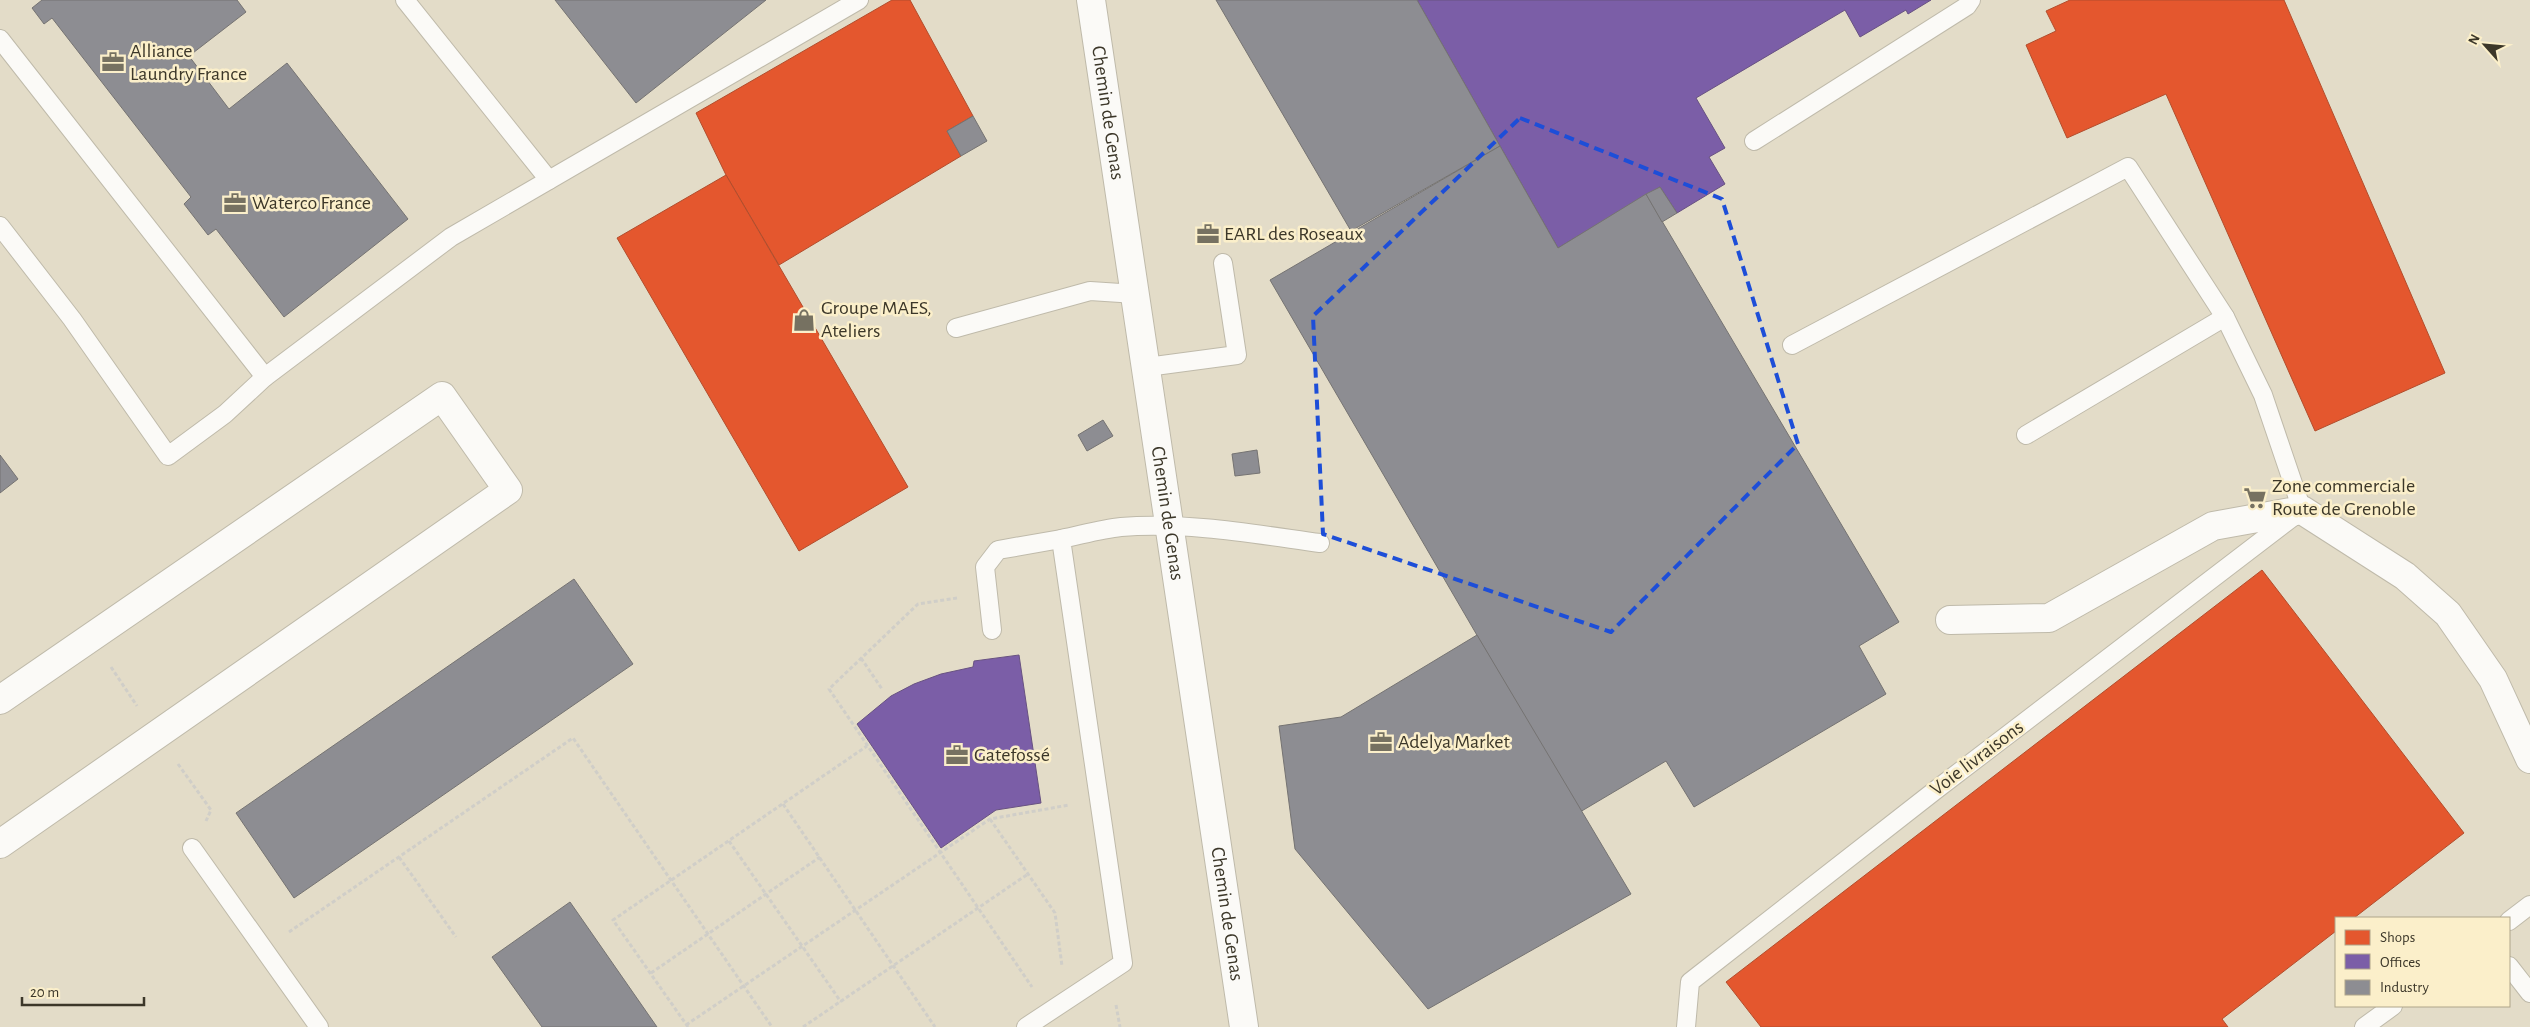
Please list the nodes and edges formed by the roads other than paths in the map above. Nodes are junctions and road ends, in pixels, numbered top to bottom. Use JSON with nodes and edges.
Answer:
{"nodes":[{"id":1,"x":405,"y":0,"type":"edge"},
{"id":2,"x":859,"y":0,"type":"edge"},
{"id":3,"x":1091,"y":0,"type":"edge"},
{"id":4,"x":1971,"y":0,"type":"edge"},
{"id":5,"x":0,"y":39,"type":"edge"},
{"id":6,"x":1754,"y":141,"type":"dead end"},
{"id":7,"x":549,"y":180,"type":"junction"},
{"id":8,"x":0,"y":226,"type":"edge"},
{"id":9,"x":1223,"y":263,"type":"dead end"},
{"id":10,"x":1136,"y":294,"type":"junction"},
{"id":11,"x":2226,"y":317,"type":"junction"},
{"id":12,"x":956,"y":328,"type":"dead end"},
{"id":13,"x":1792,"y":345,"type":"dead end"},
{"id":14,"x":1146,"y":367,"type":"junction"},
{"id":15,"x":265,"y":377,"type":"junction"},
{"id":16,"x":2026,"y":435,"type":"dead end"},
{"id":17,"x":2302,"y":510,"type":"junction"},
{"id":18,"x":1171,"y":526,"type":"junction"},
{"id":19,"x":1061,"y":539,"type":"junction"},
{"id":20,"x":1320,"y":543,"type":"dead end"},
{"id":21,"x":1950,"y":620,"type":"dead end"},
{"id":22,"x":992,"y":630,"type":"dead end"},
{"id":23,"x":0,"y":700,"type":"edge"},
{"id":24,"x":2530,"y":759,"type":"edge"},
{"id":25,"x":0,"y":844,"type":"edge"},
{"id":26,"x":192,"y":848,"type":"dead end"},
{"id":27,"x":2530,"y":905,"type":"edge"},
{"id":28,"x":2510,"y":920,"type":"edge"},
{"id":29,"x":2510,"y":967,"type":"edge"},
{"id":30,"x":2530,"y":993,"type":"edge"},
{"id":31,"x":2392,"y":1007,"type":"edge"},
{"id":32,"x":319,"y":1027,"type":"edge"},
{"id":33,"x":1026,"y":1027,"type":"edge"},
{"id":34,"x":1244,"y":1027,"type":"edge"},
{"id":35,"x":1686,"y":1027,"type":"edge"},
{"id":36,"x":2364,"y":1027,"type":"edge"}],
"edges":[{"from":1,"to":7,"type":"lane"},
{"from":2,"to":7,"type":"lane"},
{"from":3,"to":10,"type":"street","name":"Chemin de Genas"},
{"from":4,"to":6,"type":"lane"},
{"from":5,"to":15,"type":"lane"},
{"from":7,"to":15,"type":"lane"},
{"from":8,"to":15,"type":"lane"},
{"from":9,"to":14,"type":"lane"},
{"from":10,"to":12,"type":"lane"},
{"from":10,"to":14,"type":"street","name":"Chemin de Genas"},
{"from":11,"to":13,"type":"lane"},
{"from":11,"to":16,"type":"lane"},
{"from":11,"to":17,"type":"lane"},
{"from":14,"to":18,"type":"street","name":"Chemin de Genas"},
{"from":17,"to":21,"type":"street"},
{"from":17,"to":24,"type":"street"},
{"from":17,"to":35,"type":"lane","name":"Voie livraisons"},
{"from":18,"to":19,"type":"lane"},
{"from":18,"to":20,"type":"lane"},
{"from":18,"to":34,"type":"street","name":"Chemin de Genas"},
{"from":19,"to":22,"type":"lane"},
{"from":19,"to":33,"type":"lane"},
{"from":23,"to":25,"type":"street"},
{"from":26,"to":32,"type":"lane"},
{"from":27,"to":28,"type":"lane"},
{"from":29,"to":30,"type":"lane"},
{"from":31,"to":36,"type":"lane"}]}
